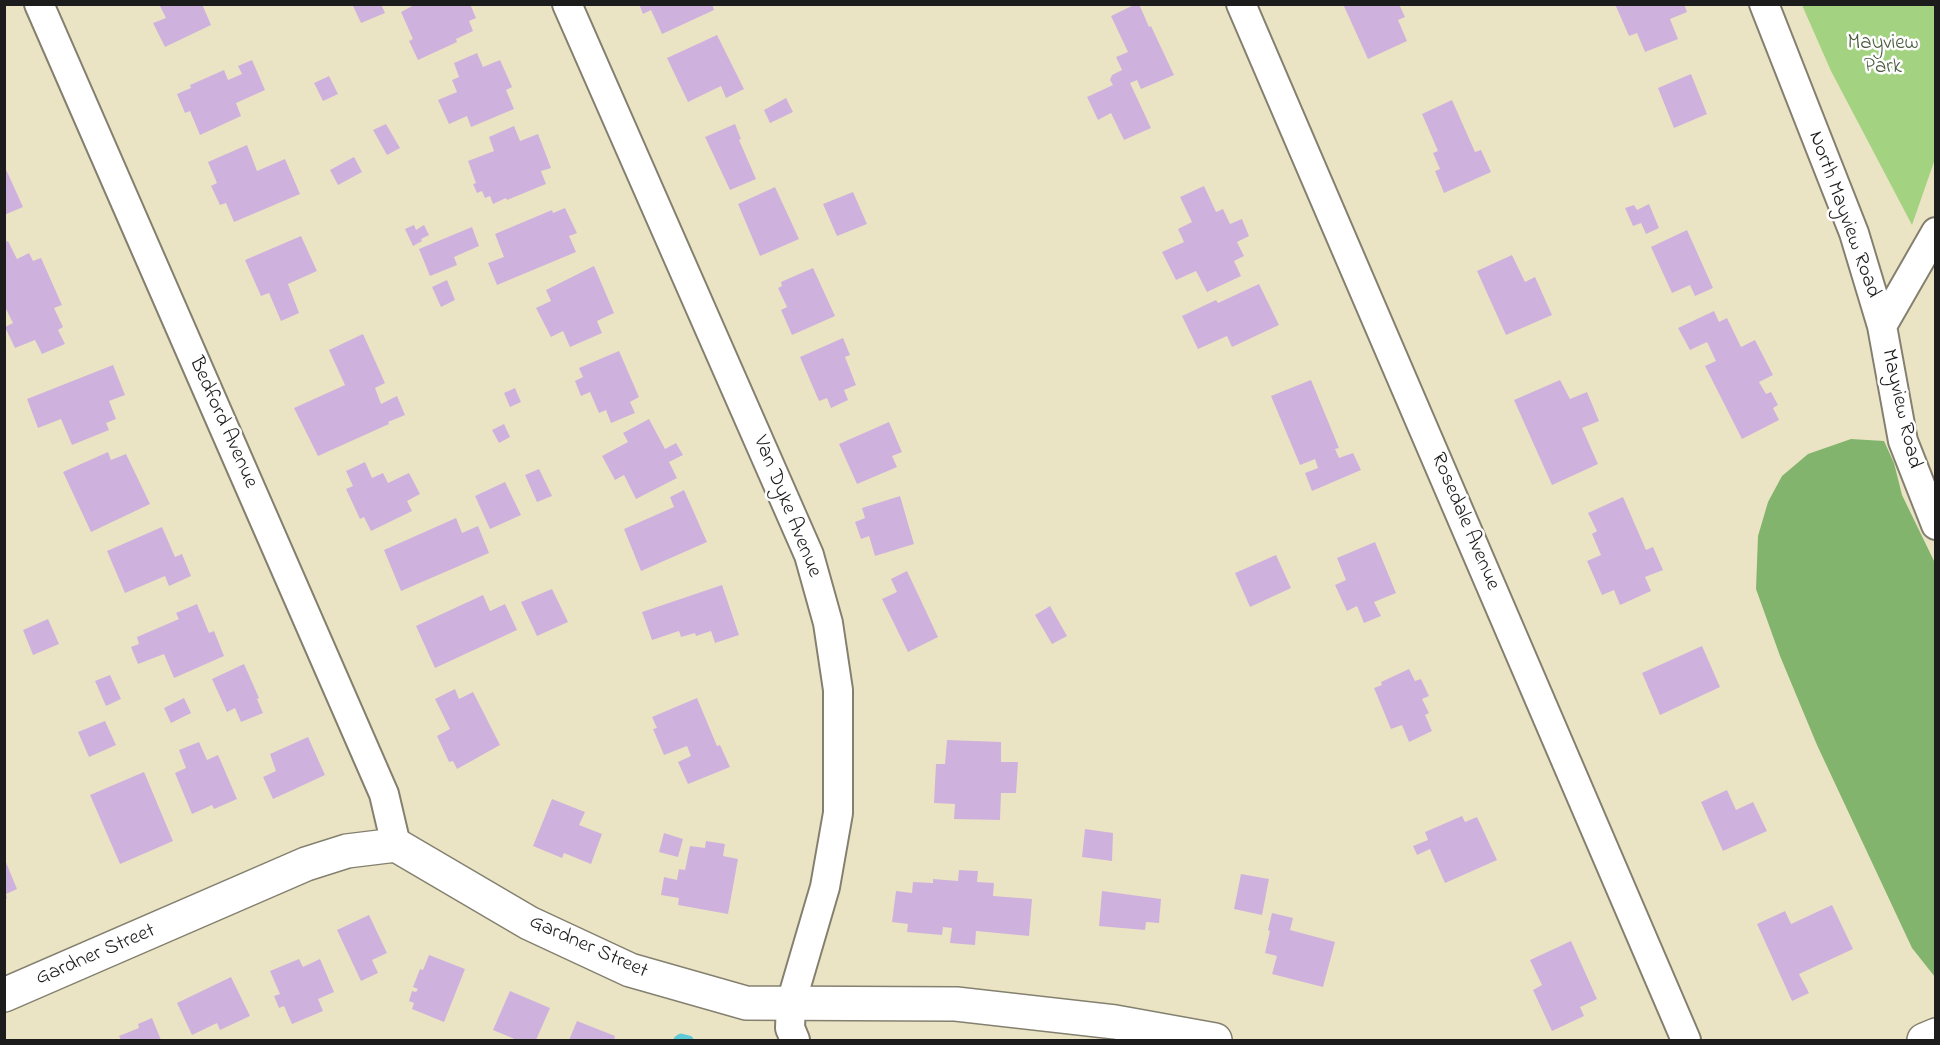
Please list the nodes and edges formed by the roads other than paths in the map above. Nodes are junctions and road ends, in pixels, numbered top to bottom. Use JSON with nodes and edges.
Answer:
{"nodes":[{"id":1,"x":39,"y":4,"type":"edge"},
{"id":2,"x":567,"y":4,"type":"edge"},
{"id":3,"x":1241,"y":4,"type":"edge"},
{"id":4,"x":1764,"y":4,"type":"edge"},
{"id":5,"x":1935,"y":232,"type":"edge"},
{"id":6,"x":1882,"y":326,"type":"junction"},
{"id":7,"x":1935,"y":525,"type":"edge"},
{"id":8,"x":396,"y":845,"type":"junction"},
{"id":9,"x":4,"y":995,"type":"edge"},
{"id":10,"x":791,"y":1003,"type":"junction"},
{"id":11,"x":1935,"y":1035,"type":"edge"},
{"id":12,"x":795,"y":1041,"type":"edge"},
{"id":13,"x":1215,"y":1041,"type":"edge"},
{"id":14,"x":1686,"y":1041,"type":"edge"},
{"id":15,"x":1924,"y":1041,"type":"edge"}],
"edges":[{"from":1,"to":8,"type":"street","name":"Bedford Avenue"},
{"from":2,"to":10,"type":"street","name":"Van Dyke Avenue"},
{"from":3,"to":14,"type":"street","name":"Rosedale Avenue"},
{"from":4,"to":6,"type":"street","name":"North Mayview Road"},
{"from":5,"to":6,"type":"street","name":"North Mayview Road"},
{"from":6,"to":7,"type":"street","name":"Mayview Road"},
{"from":8,"to":9,"type":"street","name":"Gardner Street"},
{"from":8,"to":10,"type":"street","name":"Gardner Street"},
{"from":10,"to":12,"type":"street","name":"Van Dyke Avenue"},
{"from":10,"to":13,"type":"street","name":"Gardner Street"},
{"from":11,"to":15,"type":"street"}]}
